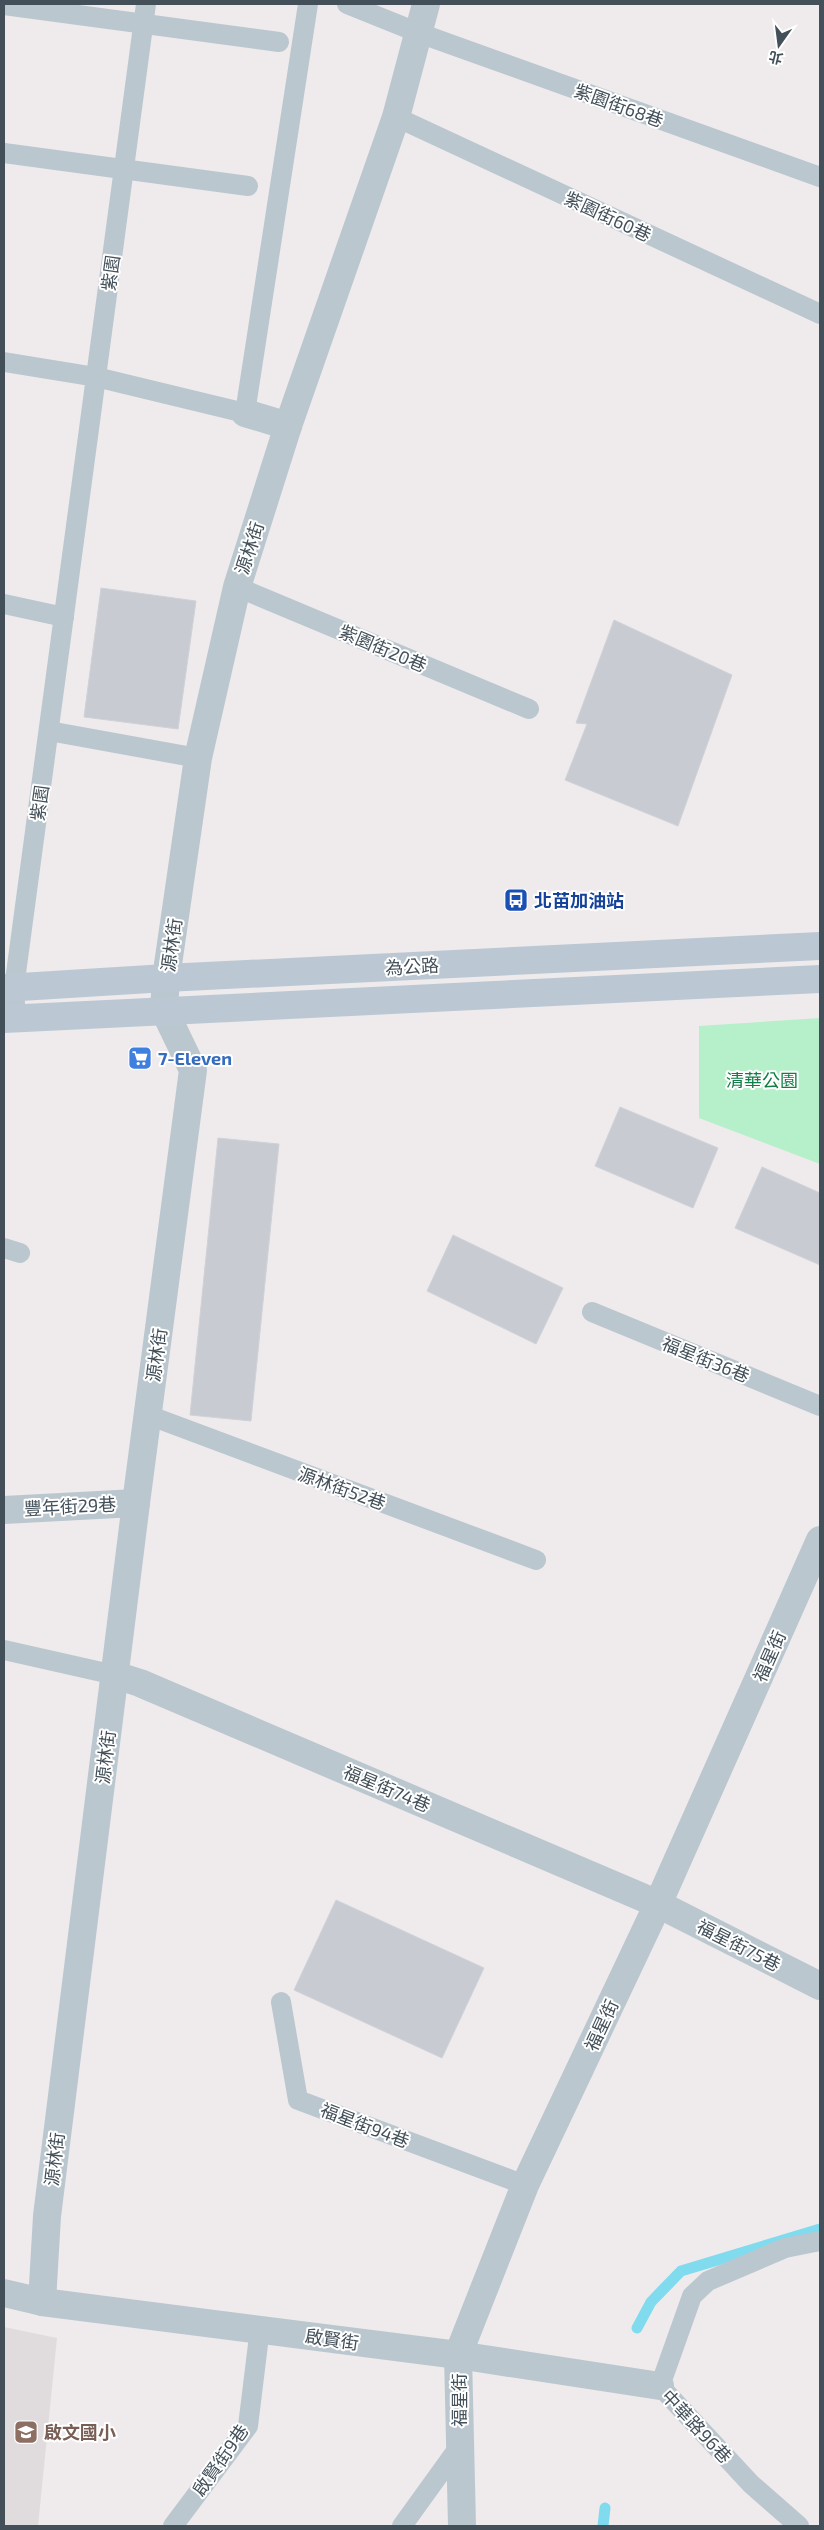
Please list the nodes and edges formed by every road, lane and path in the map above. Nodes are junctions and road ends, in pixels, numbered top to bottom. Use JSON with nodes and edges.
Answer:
{"nodes":[{"id":1,"x":146,"y":4,"type":"edge"},
{"id":2,"x":308,"y":4,"type":"edge"},
{"id":3,"x":347,"y":4,"type":"edge"},
{"id":4,"x":426,"y":4,"type":"edge"},
{"id":5,"x":4,"y":5,"type":"edge"},
{"id":6,"x":143,"y":24,"type":"junction"},
{"id":7,"x":418,"y":33,"type":"junction"},
{"id":8,"x":279,"y":42,"type":"dead end"},
{"id":9,"x":396,"y":117,"type":"junction"},
{"id":10,"x":4,"y":153,"type":"edge"},
{"id":11,"x":124,"y":169,"type":"junction"},
{"id":12,"x":820,"y":177,"type":"edge"},
{"id":13,"x":248,"y":186,"type":"dead end"},
{"id":14,"x":820,"y":314,"type":"edge"},
{"id":15,"x":4,"y":362,"type":"edge"},
{"id":16,"x":96,"y":377,"type":"junction"},
{"id":17,"x":245,"y":413,"type":"junction"},
{"id":18,"x":288,"y":426,"type":"junction"},
{"id":19,"x":237,"y":587,"type":"junction"},
{"id":20,"x":4,"y":604,"type":"edge"},
{"id":21,"x":64,"y":617,"type":"junction"},
{"id":22,"x":529,"y":709,"type":"dead end"},
{"id":23,"x":49,"y":731,"type":"junction"},
{"id":24,"x":198,"y":758,"type":"junction"},
{"id":25,"x":820,"y":946,"type":"edge"},
{"id":26,"x":166,"y":978,"type":"junction"},
{"id":27,"x":820,"y":979,"type":"edge"},
{"id":28,"x":9,"y":988,"type":"edge"},
{"id":29,"x":164,"y":1010,"type":"junction"},
{"id":30,"x":10,"y":1019,"type":"edge"},
{"id":31,"x":592,"y":1312,"type":"dead end"},
{"id":32,"x":820,"y":1406,"type":"edge"},
{"id":33,"x":148,"y":1415,"type":"junction"},
{"id":34,"x":136,"y":1502,"type":"junction"},
{"id":35,"x":4,"y":1510,"type":"edge"},
{"id":36,"x":820,"y":1540,"type":"edge"},
{"id":37,"x":536,"y":1560,"type":"dead end"},
{"id":38,"x":4,"y":1650,"type":"edge"},
{"id":39,"x":115,"y":1675,"type":"junction"},
{"id":40,"x":658,"y":1904,"type":"junction"},
{"id":41,"x":820,"y":1986,"type":"edge"},
{"id":42,"x":281,"y":2002,"type":"dead end"},
{"id":43,"x":525,"y":2185,"type":"junction"},
{"id":44,"x":820,"y":2242,"type":"edge"},
{"id":45,"x":4,"y":2293,"type":"edge"},
{"id":46,"x":42,"y":2302,"type":"junction"},
{"id":47,"x":260,"y":2328,"type":"junction"},
{"id":48,"x":458,"y":2354,"type":"junction"},
{"id":49,"x":660,"y":2386,"type":"junction"},
{"id":50,"x":459,"y":2447,"type":"junction"},
{"id":51,"x":173,"y":2526,"type":"edge"},
{"id":52,"x":402,"y":2526,"type":"edge"},
{"id":53,"x":462,"y":2526,"type":"edge"},
{"id":54,"x":799,"y":2526,"type":"edge"}],
"edges":[{"from":1,"to":6,"type":"lane","name":"紫園"},
{"from":2,"to":17,"type":"lane"},
{"from":3,"to":7,"type":"lane","name":"紫園街68巷"},
{"from":4,"to":7,"type":"street","name":"源林街"},
{"from":5,"to":6,"type":"lane"},
{"from":6,"to":8,"type":"lane"},
{"from":6,"to":11,"type":"lane","name":"紫園"},
{"from":7,"to":9,"type":"street","name":"源林街"},
{"from":7,"to":12,"type":"lane","name":"紫園街68巷"},
{"from":9,"to":14,"type":"lane","name":"紫園街60巷"},
{"from":9,"to":18,"type":"street","name":"源林街"},
{"from":10,"to":11,"type":"lane"},
{"from":11,"to":13,"type":"lane"},
{"from":11,"to":16,"type":"lane","name":"紫園"},
{"from":15,"to":16,"type":"lane"},
{"from":16,"to":17,"type":"lane"},
{"from":16,"to":21,"type":"lane","name":"紫園"},
{"from":17,"to":18,"type":"street"},
{"from":18,"to":19,"type":"street","name":"源林街"},
{"from":19,"to":22,"type":"lane","name":"紫園街20巷"},
{"from":19,"to":24,"type":"street","name":"源林街"},
{"from":20,"to":21,"type":"lane"},
{"from":21,"to":23,"type":"lane","name":"紫園"},
{"from":23,"to":24,"type":"lane"},
{"from":23,"to":28,"type":"lane","name":"紫園"},
{"from":24,"to":26,"type":"street","name":"源林街"},
{"from":25,"to":26,"type":"street","name":"為公路"},
{"from":26,"to":28,"type":"street","name":"為公路"},
{"from":26,"to":29,"type":"street","name":"源林街"},
{"from":27,"to":29,"type":"street","name":"為公路"},
{"from":28,"to":30,"type":"lane","name":"紫園"},
{"from":29,"to":30,"type":"street","name":"為公路"},
{"from":29,"to":33,"type":"street","name":"源林街"},
{"from":31,"to":32,"type":"lane","name":"福星街36巷"},
{"from":33,"to":34,"type":"street","name":"源林街"},
{"from":33,"to":37,"type":"lane","name":"源林街52巷"},
{"from":34,"to":35,"type":"street","name":"豐年街29巷"},
{"from":34,"to":39,"type":"street","name":"源林街"},
{"from":36,"to":40,"type":"street","name":"福星街"},
{"from":38,"to":39,"type":"lane"},
{"from":39,"to":40,"type":"street","name":"福星街74巷"},
{"from":39,"to":46,"type":"street","name":"源林街"},
{"from":40,"to":41,"type":"street","name":"福星街75巷"},
{"from":40,"to":43,"type":"street","name":"福星街"},
{"from":42,"to":43,"type":"lane","name":"福星街94巷"},
{"from":43,"to":48,"type":"street","name":"福星街"},
{"from":44,"to":49,"type":"lane","name":"中華路96巷"},
{"from":45,"to":46,"type":"street","name":"啟賢街"},
{"from":46,"to":47,"type":"street","name":"啟賢街"},
{"from":47,"to":48,"type":"street","name":"啟賢街"},
{"from":47,"to":51,"type":"lane","name":"啟賢街9巷"},
{"from":48,"to":49,"type":"street","name":"啟賢街"},
{"from":48,"to":50,"type":"street","name":"福星街"},
{"from":49,"to":54,"type":"lane","name":"中華路96巷"},
{"from":50,"to":52,"type":"lane"},
{"from":50,"to":53,"type":"street","name":"福星街"}]}
